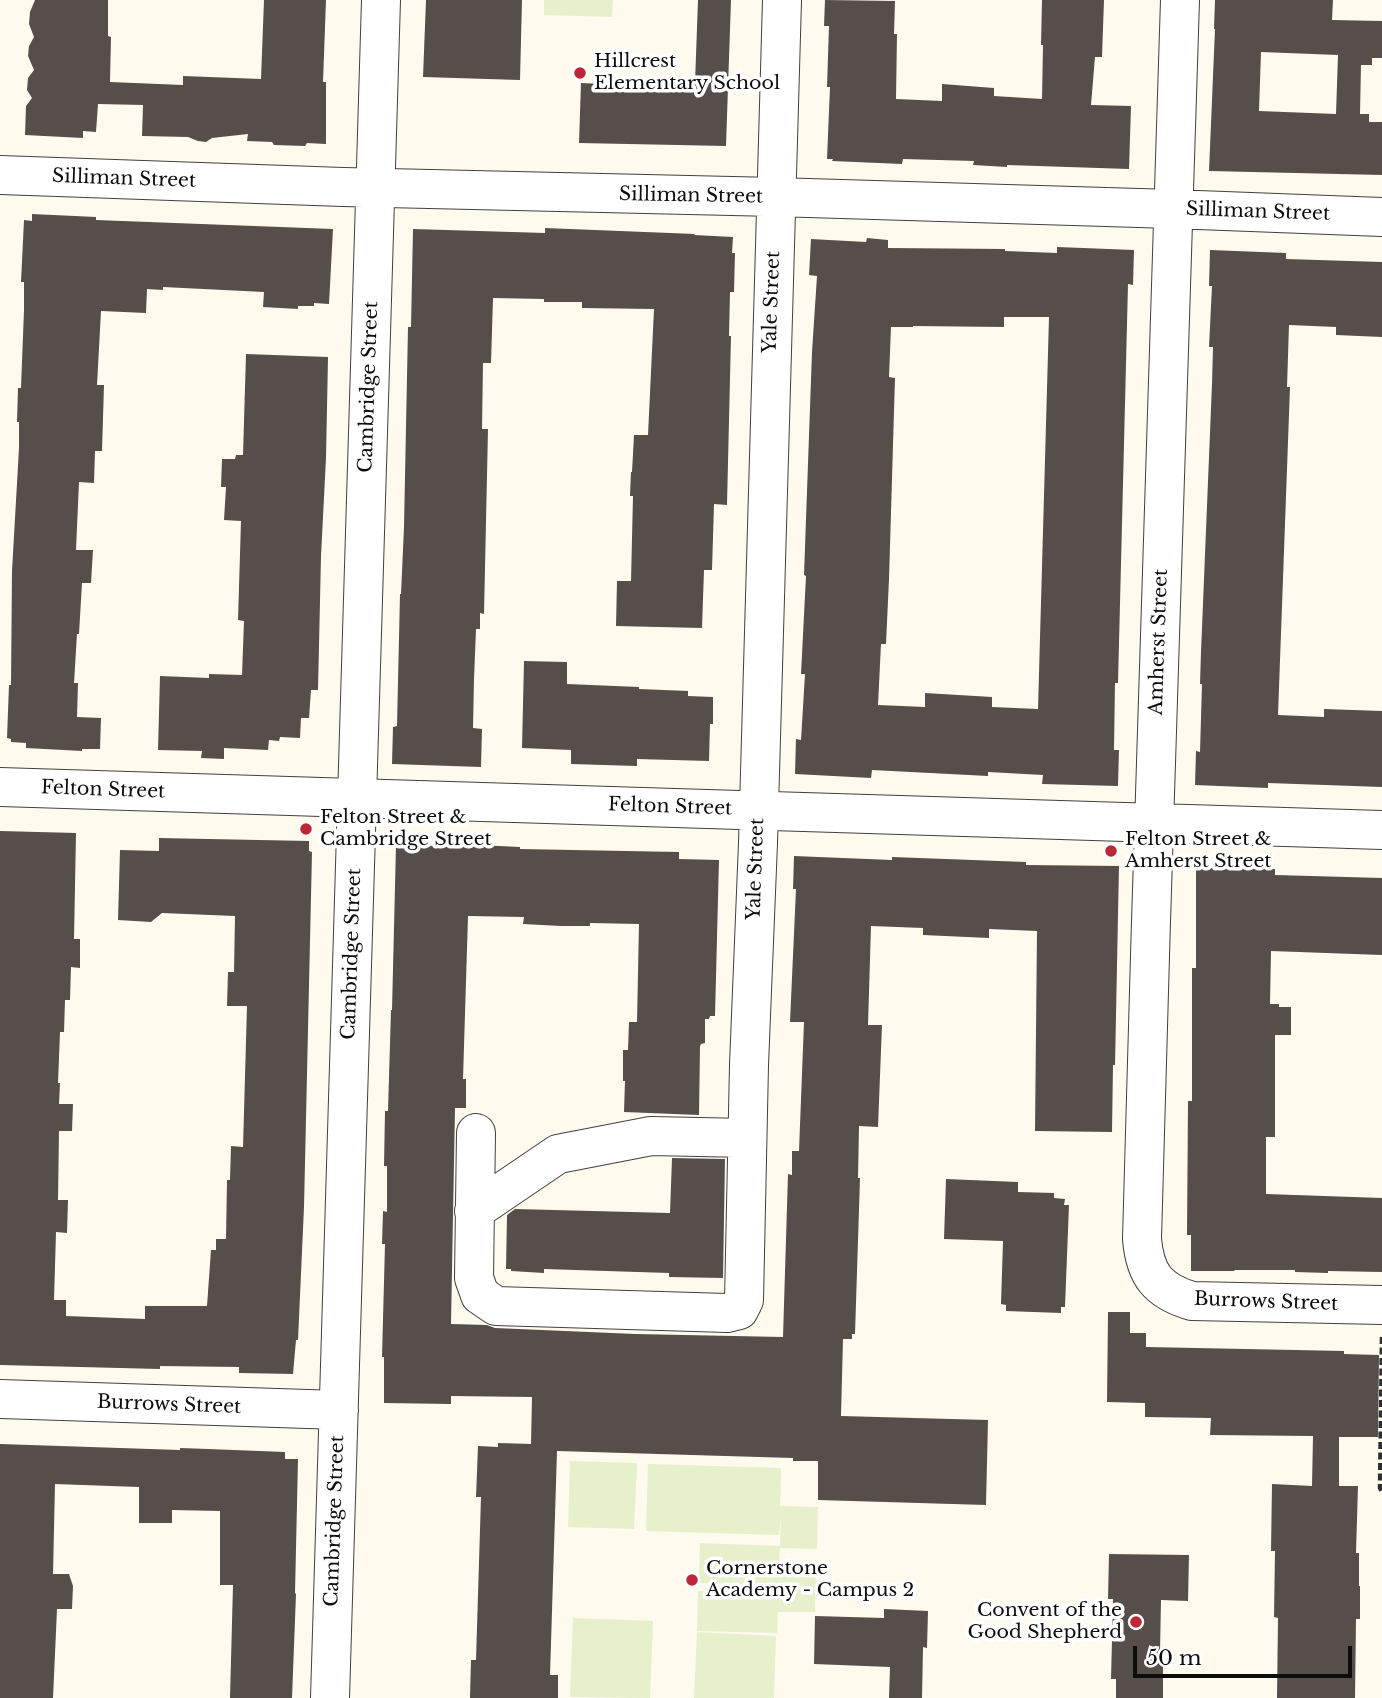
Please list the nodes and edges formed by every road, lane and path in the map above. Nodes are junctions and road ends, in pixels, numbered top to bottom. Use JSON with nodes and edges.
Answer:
{"nodes":[{"id":1,"x":381,"y":0,"type":"edge"},
{"id":2,"x":782,"y":0,"type":"edge"},
{"id":3,"x":1180,"y":0,"type":"edge"},
{"id":4,"x":0,"y":175,"type":"edge"},
{"id":5,"x":375,"y":188,"type":"junction"},
{"id":6,"x":775,"y":197,"type":"junction"},
{"id":7,"x":1172,"y":209,"type":"junction"},
{"id":8,"x":1382,"y":217,"type":"edge"},
{"id":9,"x":0,"y":787,"type":"edge"},
{"id":10,"x":357,"y":798,"type":"junction"},
{"id":11,"x":758,"y":810,"type":"junction"},
{"id":12,"x":1154,"y":824,"type":"junction"},
{"id":13,"x":1382,"y":830,"type":"edge"},
{"id":14,"x":476,"y":1133,"type":"dead end"},
{"id":15,"x":747,"y":1138,"type":"junction"},
{"id":16,"x":474,"y":1211,"type":"junction"},
{"id":17,"x":1155,"y":1282,"type":"joint"},
{"id":18,"x":1382,"y":1305,"type":"edge"},
{"id":19,"x":1382,"y":1325,"type":"edge"},
{"id":20,"x":0,"y":1399,"type":"edge"},
{"id":21,"x":339,"y":1410,"type":"junction"},
{"id":22,"x":1382,"y":1492,"type":"edge"},
{"id":23,"x":330,"y":1698,"type":"edge"}],
"edges":[{"from":1,"to":5,"type":"street","name":"Cambridge Street"},
{"from":2,"to":6,"type":"street","name":"Yale Street"},
{"from":3,"to":7,"type":"street","name":"Amherst Street"},
{"from":4,"to":5,"type":"street","name":"Silliman Street"},
{"from":5,"to":6,"type":"street","name":"Silliman Street"},
{"from":5,"to":10,"type":"street","name":"Cambridge Street"},
{"from":6,"to":7,"type":"street","name":"Silliman Street"},
{"from":6,"to":11,"type":"street","name":"Yale Street"},
{"from":7,"to":8,"type":"street","name":"Silliman Street"},
{"from":7,"to":12,"type":"street","name":"Amherst Street"},
{"from":9,"to":10,"type":"street","name":"Felton Street"},
{"from":10,"to":11,"type":"street","name":"Felton Street"},
{"from":10,"to":21,"type":"street","name":"Cambridge Street"},
{"from":11,"to":12,"type":"street","name":"Felton Street"},
{"from":11,"to":15,"type":"street","name":"Yale Street"},
{"from":12,"to":13,"type":"street","name":"Felton Street"},
{"from":12,"to":17,"type":"street","name":"Amherst Street"},
{"from":14,"to":16,"type":"street","name":"Yale Street"},
{"from":15,"to":16,"type":"street"},
{"from":15,"to":16,"type":"street","name":"Yale Street"},
{"from":17,"to":18,"type":"street","name":"Burrows Street"},
{"from":19,"to":22,"type":"path"},
{"from":20,"to":21,"type":"street","name":"Burrows Street"},
{"from":21,"to":23,"type":"street","name":"Cambridge Street"}]}
